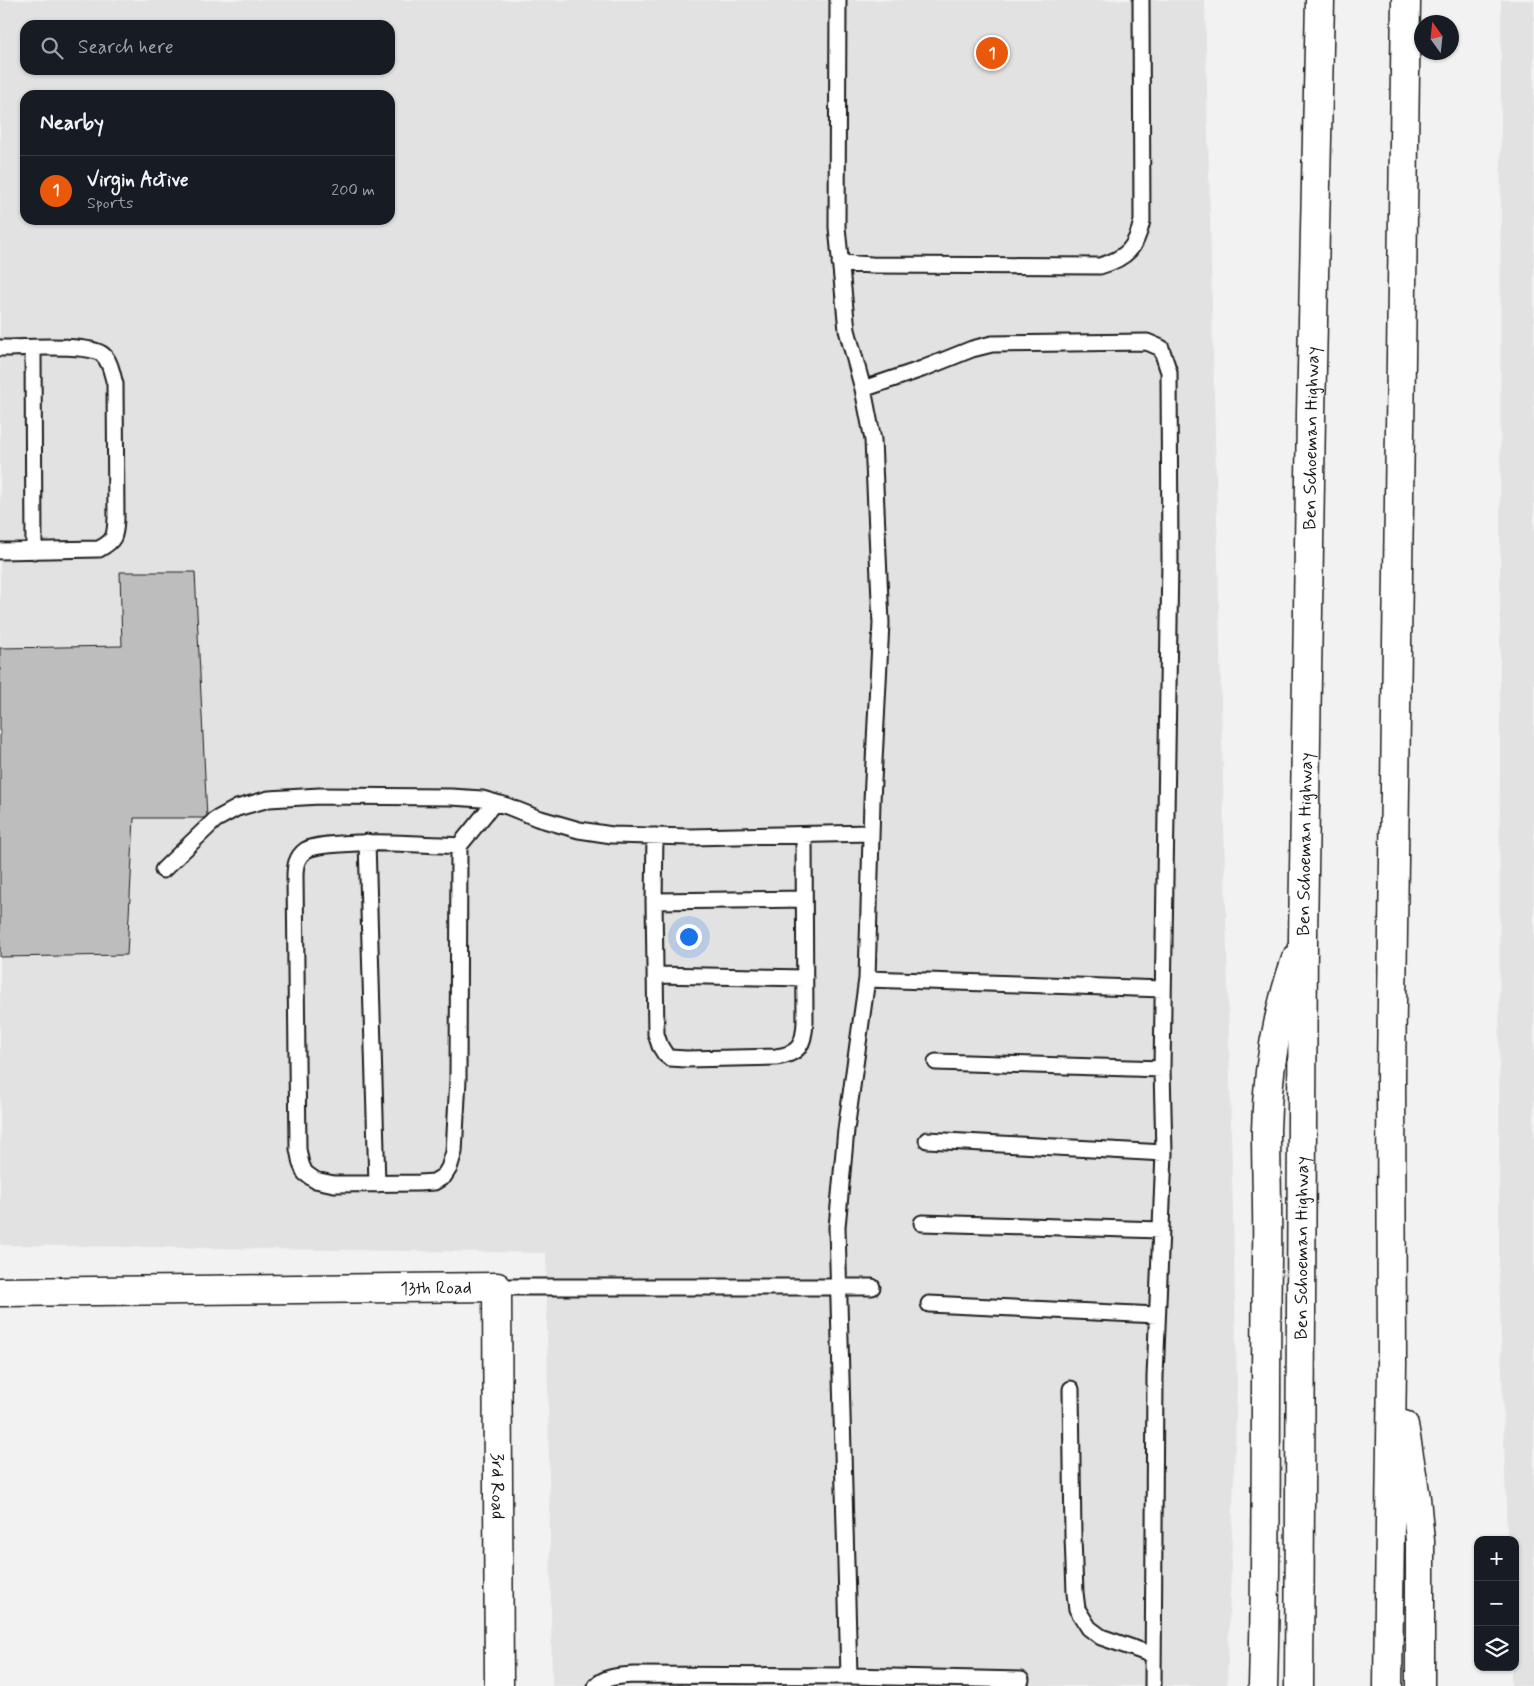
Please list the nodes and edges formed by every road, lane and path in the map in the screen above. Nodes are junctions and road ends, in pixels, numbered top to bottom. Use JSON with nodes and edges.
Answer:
{"nodes":[{"id":1,"x":838,"y":0,"type":"edge"},
{"id":2,"x":1141,"y":0,"type":"edge"},
{"id":3,"x":1320,"y":0,"type":"edge"},
{"id":4,"x":1406,"y":0,"type":"edge"},
{"id":5,"x":840,"y":263,"type":"junction"},
{"id":6,"x":0,"y":348,"type":"edge"},
{"id":7,"x":33,"y":348,"type":"junction"},
{"id":8,"x":863,"y":389,"type":"junction"},
{"id":9,"x":0,"y":551,"type":"edge"},
{"id":10,"x":34,"y":551,"type":"junction"},
{"id":11,"x":494,"y":803,"type":"junction"},
{"id":12,"x":871,"y":833,"type":"junction"},
{"id":13,"x":804,"y":835,"type":"junction"},
{"id":14,"x":655,"y":836,"type":"junction"},
{"id":15,"x":368,"y":842,"type":"junction"},
{"id":16,"x":459,"y":846,"type":"junction"},
{"id":17,"x":163,"y":870,"type":"dead end"},
{"id":18,"x":804,"y":899,"type":"junction"},
{"id":19,"x":654,"y":901,"type":"junction"},
{"id":20,"x":1304,"y":937,"type":"junction"},
{"id":21,"x":656,"y":975,"type":"junction"},
{"id":22,"x":805,"y":978,"type":"junction"},
{"id":23,"x":867,"y":979,"type":"junction"},
{"id":24,"x":1163,"y":989,"type":"junction"},
{"id":25,"x":936,"y":1062,"type":"dead end"},
{"id":26,"x":1162,"y":1069,"type":"junction"},
{"id":27,"x":927,"y":1140,"type":"dead end"},
{"id":28,"x":1164,"y":1154,"type":"junction"},
{"id":29,"x":377,"y":1184,"type":"junction"},
{"id":30,"x":922,"y":1223,"type":"dead end"},
{"id":31,"x":1160,"y":1230,"type":"junction"},
{"id":32,"x":838,"y":1286,"type":"junction"},
{"id":33,"x":872,"y":1287,"type":"dead end"},
{"id":34,"x":496,"y":1288,"type":"junction"},
{"id":35,"x":0,"y":1292,"type":"edge"},
{"id":36,"x":929,"y":1304,"type":"dead end"},
{"id":37,"x":1157,"y":1315,"type":"junction"},
{"id":38,"x":1392,"y":1362,"type":"junction"},
{"id":39,"x":1071,"y":1389,"type":"dead end"},
{"id":40,"x":1153,"y":1655,"type":"junction"},
{"id":41,"x":849,"y":1676,"type":"junction"},
{"id":42,"x":1021,"y":1680,"type":"dead end"},
{"id":43,"x":498,"y":1686,"type":"edge"},
{"id":44,"x":596,"y":1686,"type":"edge"},
{"id":45,"x":1153,"y":1686,"type":"edge"},
{"id":46,"x":1263,"y":1686,"type":"edge"},
{"id":47,"x":1299,"y":1686,"type":"edge"},
{"id":48,"x":1388,"y":1686,"type":"edge"},
{"id":49,"x":1420,"y":1686,"type":"edge"}],
"edges":[{"from":1,"to":5,"type":"lane"},
{"from":2,"to":5,"type":"lane"},
{"from":3,"to":20,"type":"main road","name":"Ben Schoeman Highway"},
{"from":4,"to":38,"type":"main road"},
{"from":5,"to":8,"type":"lane"},
{"from":6,"to":7,"type":"lane"},
{"from":7,"to":10,"type":"lane"},
{"from":7,"to":10,"type":"lane"},
{"from":8,"to":12,"type":"lane"},
{"from":8,"to":24,"type":"lane"},
{"from":9,"to":10,"type":"lane"},
{"from":11,"to":14,"type":"lane"},
{"from":11,"to":16,"type":"lane"},
{"from":11,"to":17,"type":"lane"},
{"from":12,"to":13,"type":"lane"},
{"from":12,"to":23,"type":"lane"},
{"from":13,"to":14,"type":"lane"},
{"from":13,"to":18,"type":"lane"},
{"from":14,"to":19,"type":"lane"},
{"from":15,"to":16,"type":"lane"},
{"from":15,"to":29,"type":"lane"},
{"from":15,"to":29,"type":"lane"},
{"from":16,"to":29,"type":"lane"},
{"from":18,"to":19,"type":"lane"},
{"from":18,"to":22,"type":"lane"},
{"from":19,"to":21,"type":"lane"},
{"from":20,"to":46,"type":"main road"},
{"from":20,"to":47,"type":"main road","name":"Ben Schoeman Highway"},
{"from":21,"to":22,"type":"lane"},
{"from":21,"to":22,"type":"lane"},
{"from":23,"to":24,"type":"lane"},
{"from":23,"to":32,"type":"lane"},
{"from":24,"to":26,"type":"lane"},
{"from":25,"to":26,"type":"lane"},
{"from":26,"to":28,"type":"lane"},
{"from":27,"to":28,"type":"lane"},
{"from":28,"to":31,"type":"lane"},
{"from":30,"to":31,"type":"lane"},
{"from":31,"to":37,"type":"lane"},
{"from":32,"to":33,"type":"lane","name":"13th Road"},
{"from":32,"to":34,"type":"lane","name":"13th Road"},
{"from":32,"to":41,"type":"lane"},
{"from":34,"to":35,"type":"main road","name":"13th Road"},
{"from":34,"to":43,"type":"main road","name":"3rd Road"},
{"from":36,"to":37,"type":"lane"},
{"from":37,"to":40,"type":"lane"},
{"from":38,"to":48,"type":"main road"},
{"from":38,"to":49,"type":"main road"},
{"from":39,"to":40,"type":"lane"},
{"from":40,"to":45,"type":"lane"},
{"from":41,"to":42,"type":"lane"},
{"from":41,"to":44,"type":"lane"}]}
